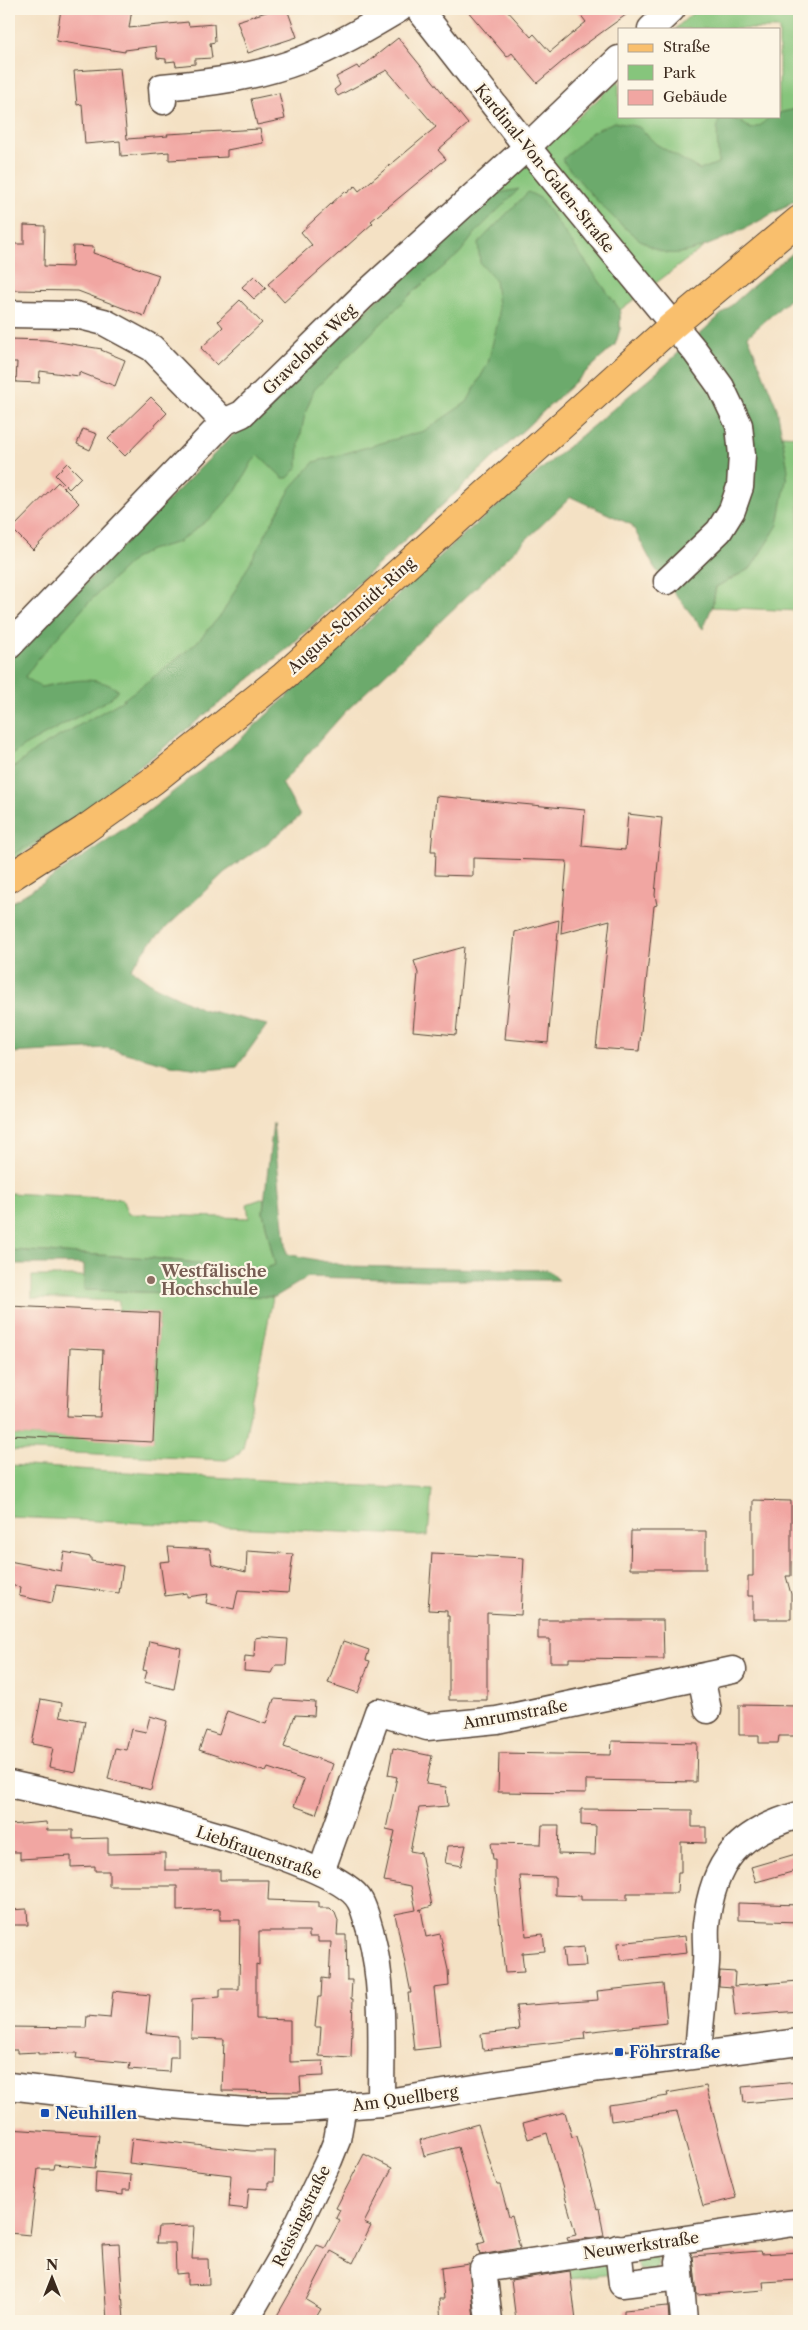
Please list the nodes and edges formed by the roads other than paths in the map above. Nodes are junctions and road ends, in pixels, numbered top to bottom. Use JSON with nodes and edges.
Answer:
{"nodes":[{"id":1,"x":398,"y":9,"type":"edge"},
{"id":2,"x":419,"y":9,"type":"edge"},
{"id":3,"x":672,"y":9,"type":"edge"},
{"id":4,"x":652,"y":28,"type":"edge"},
{"id":5,"x":618,"y":60,"type":"edge"},
{"id":6,"x":163,"y":101,"type":"dead end"},
{"id":7,"x":527,"y":147,"type":"junction"},
{"id":8,"x":799,"y":220,"type":"edge"},
{"id":9,"x":9,"y":314,"type":"edge"},
{"id":10,"x":672,"y":326,"type":"junction"},
{"id":11,"x":224,"y":422,"type":"junction"},
{"id":12,"x":667,"y":581,"type":"dead end"},
{"id":13,"x":9,"y":646,"type":"edge"},
{"id":14,"x":9,"y":878,"type":"edge"},
{"id":15,"x":733,"y":1670,"type":"dead end"},
{"id":16,"x":701,"y":1677,"type":"junction"},
{"id":17,"x":708,"y":1710,"type":"dead end"},
{"id":18,"x":9,"y":1784,"type":"edge"},
{"id":19,"x":799,"y":1815,"type":"edge"},
{"id":20,"x":321,"y":1872,"type":"junction"},
{"id":21,"x":799,"y":2042,"type":"edge"},
{"id":22,"x":698,"y":2054,"type":"junction"},
{"id":23,"x":9,"y":2086,"type":"edge"},
{"id":24,"x":381,"y":2104,"type":"junction"},
{"id":25,"x":343,"y":2106,"type":"junction"},
{"id":26,"x":799,"y":2225,"type":"edge"},
{"id":27,"x":677,"y":2240,"type":"junction"},
{"id":28,"x":618,"y":2248,"type":"junction"},
{"id":29,"x":680,"y":2277,"type":"junction"},
{"id":30,"x":244,"y":2321,"type":"edge"},
{"id":31,"x":489,"y":2321,"type":"edge"},
{"id":32,"x":684,"y":2321,"type":"edge"}],
"edges":[{"from":1,"to":6,"type":"street"},
{"from":2,"to":7,"type":"street","name":"Kardinal-Von-Galen-Straße"},
{"from":3,"to":4,"type":"street"},
{"from":5,"to":7,"type":"street","name":"Graveloher Weg"},
{"from":7,"to":10,"type":"street","name":"Kardinal-Von-Galen-Straße"},
{"from":7,"to":11,"type":"street","name":"Graveloher Weg"},
{"from":8,"to":10,"type":"main road","name":"August-Schmidt-Ring"},
{"from":9,"to":11,"type":"street"},
{"from":10,"to":12,"type":"street"},
{"from":10,"to":14,"type":"main road","name":"August-Schmidt-Ring"},
{"from":11,"to":13,"type":"street","name":"Graveloher Weg"},
{"from":15,"to":16,"type":"street","name":"Amrumstraße"},
{"from":16,"to":17,"type":"street"},
{"from":16,"to":20,"type":"street","name":"Amrumstraße"},
{"from":18,"to":20,"type":"street","name":"Liebfrauenstraße"},
{"from":19,"to":22,"type":"street"},
{"from":20,"to":24,"type":"street","name":"Liebfrauenstraße"},
{"from":21,"to":22,"type":"street","name":"Am Quellberg"},
{"from":22,"to":24,"type":"street","name":"Am Quellberg"},
{"from":23,"to":25,"type":"street","name":"Am Quellberg"},
{"from":24,"to":25,"type":"street","name":"Am Quellberg"},
{"from":25,"to":30,"type":"street","name":"Reissingstraße"},
{"from":26,"to":27,"type":"street","name":"Neuwerkstraße"},
{"from":27,"to":28,"type":"street","name":"Neuwerkstraße"},
{"from":27,"to":29,"type":"street"},
{"from":28,"to":29,"type":"street"},
{"from":28,"to":31,"type":"street","name":"Neuwerkstraße"},
{"from":29,"to":32,"type":"street"}]}
